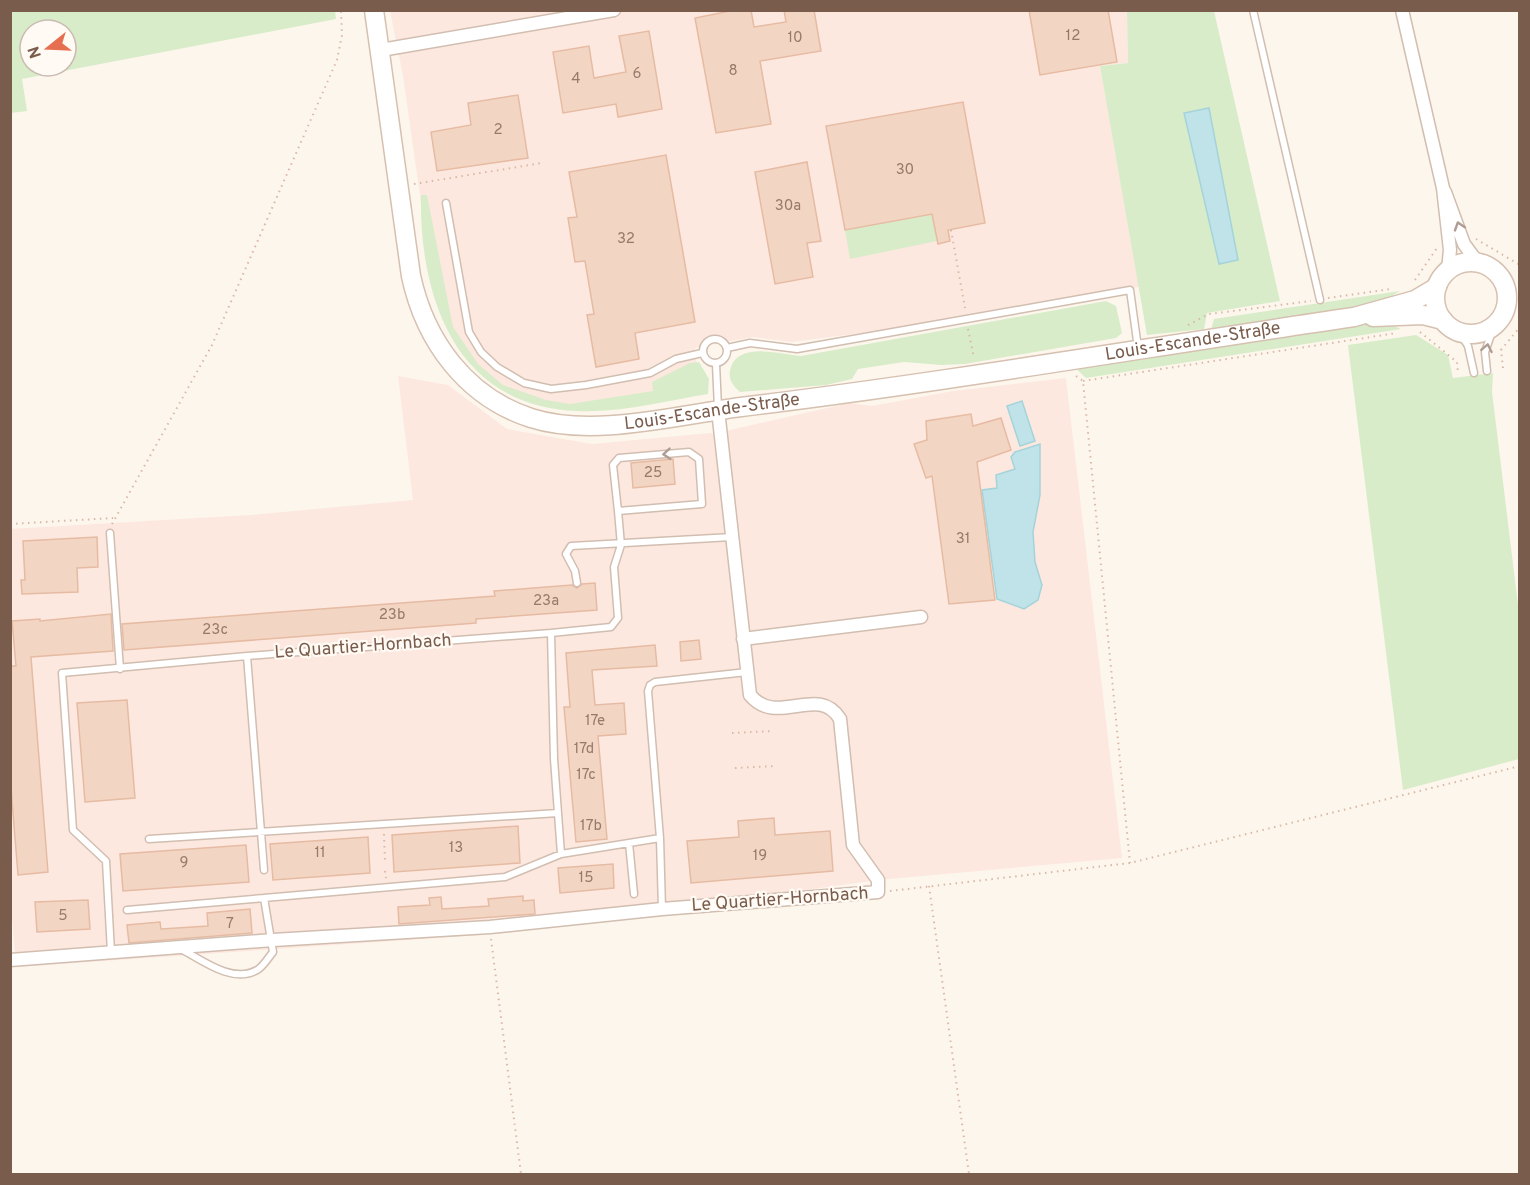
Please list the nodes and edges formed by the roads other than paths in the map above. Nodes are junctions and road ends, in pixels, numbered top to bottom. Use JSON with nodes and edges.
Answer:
{"nodes":[{"id":1,"x":374,"y":10,"type":"edge"},
{"id":2,"x":614,"y":10,"type":"edge"},
{"id":3,"x":1253,"y":10,"type":"edge"},
{"id":4,"x":1402,"y":10,"type":"edge"},
{"id":5,"x":381,"y":50,"type":"junction"},
{"id":6,"x":1443,"y":188,"type":"junction"},
{"id":7,"x":446,"y":203,"type":"dead end"},
{"id":8,"x":1478,"y":263,"type":"junction"},
{"id":9,"x":1448,"y":270,"type":"junction"},
{"id":10,"x":1510,"y":282,"type":"edge"},
{"id":11,"x":1437,"y":287,"type":"junction"},
{"id":12,"x":1320,"y":300,"type":"road end"},
{"id":13,"x":1506,"y":313,"type":"edge"},
{"id":14,"x":1354,"y":316,"type":"junction"},
{"id":15,"x":1443,"y":320,"type":"junction"},
{"id":16,"x":1459,"y":332,"type":"junction"},
{"id":17,"x":727,"y":348,"type":"junction"},
{"id":18,"x":1138,"y":348,"type":"junction"},
{"id":19,"x":702,"y":353,"type":"junction"},
{"id":20,"x":716,"y":364,"type":"junction"},
{"id":21,"x":1487,"y":371,"type":"dead end"},
{"id":22,"x":1474,"y":373,"type":"dead end"},
{"id":23,"x":718,"y":410,"type":"junction"},
{"id":24,"x":618,"y":511,"type":"junction"},
{"id":25,"x":110,"y":532,"type":"road end"},
{"id":26,"x":733,"y":537,"type":"junction"},
{"id":27,"x":621,"y":545,"type":"junction"},
{"id":28,"x":577,"y":583,"type":"dead end"},
{"id":29,"x":921,"y":617,"type":"dead end"},
{"id":30,"x":551,"y":633,"type":"junction"},
{"id":31,"x":743,"y":639,"type":"junction"},
{"id":32,"x":247,"y":656,"type":"junction"},
{"id":33,"x":120,"y":669,"type":"junction"},
{"id":34,"x":747,"y":672,"type":"junction"},
{"id":35,"x":558,"y":813,"type":"junction"},
{"id":36,"x":260,"y":832,"type":"junction"},
{"id":37,"x":660,"y":838,"type":"junction"},
{"id":38,"x":149,"y":839,"type":"dead end"},
{"id":39,"x":629,"y":843,"type":"junction"},
{"id":40,"x":561,"y":854,"type":"junction"},
{"id":41,"x":264,"y":870,"type":"dead end"},
{"id":42,"x":634,"y":894,"type":"dead end"},
{"id":43,"x":264,"y":898,"type":"junction"},
{"id":44,"x":663,"y":909,"type":"junction"},
{"id":45,"x":127,"y":910,"type":"dead end"},
{"id":46,"x":273,"y":940,"type":"junction"},
{"id":47,"x":180,"y":948,"type":"junction"},
{"id":48,"x":111,"y":953,"type":"junction"},
{"id":49,"x":10,"y":960,"type":"edge"}],
"edges":[{"from":1,"to":5,"type":"street","name":"Louis-Escande-Straße"},
{"from":2,"to":5,"type":"street"},
{"from":3,"to":12,"type":"lane"},
{"from":4,"to":6,"type":"street"},
{"from":5,"to":23,"type":"street","name":"Louis-Escande-Straße"},
{"from":8,"to":6,"type":"street","one_way":true},
{"from":6,"to":9,"type":"street"},
{"from":7,"to":19,"type":"lane"},
{"from":8,"to":9,"type":"street"},
{"from":8,"to":10,"type":"street"},
{"from":9,"to":11,"type":"street"},
{"from":10,"to":13,"type":"street"},
{"from":11,"to":14,"type":"street","name":"Louis-Escande-Straße"},
{"from":11,"to":15,"type":"street"},
{"from":13,"to":16,"type":"street"},
{"from":21,"to":13,"type":"lane","one_way":true},
{"from":14,"to":15,"type":"street","name":"Louis-Escande-Straße"},
{"from":14,"to":18,"type":"street","name":"Louis-Escande-Straße"},
{"from":15,"to":16,"type":"street"},
{"from":16,"to":22,"type":"lane"},
{"from":17,"to":18,"type":"lane"},
{"from":17,"to":19,"type":"lane"},
{"from":17,"to":20,"type":"lane"},
{"from":18,"to":23,"type":"street","name":"Louis-Escande-Straße"},
{"from":19,"to":20,"type":"lane"},
{"from":20,"to":23,"type":"lane"},
{"from":23,"to":26,"type":"street","name":"Le Quartier-Hornbach"},
{"from":24,"to":24,"type":"lane","name":"Le Quartier-Hornbach","one_way":true},
{"from":24,"to":27,"type":"lane","name":"Le Quartier-Hornbach"},
{"from":25,"to":33,"type":"lane"},
{"from":26,"to":27,"type":"lane"},
{"from":26,"to":31,"type":"street","name":"Le Quartier-Hornbach"},
{"from":27,"to":28,"type":"lane"},
{"from":27,"to":30,"type":"lane","name":"Le Quartier-Hornbach"},
{"from":29,"to":31,"type":"street"},
{"from":30,"to":32,"type":"lane","name":"Le Quartier-Hornbach"},
{"from":30,"to":35,"type":"lane"},
{"from":31,"to":34,"type":"street","name":"Le Quartier-Hornbach"},
{"from":32,"to":33,"type":"lane","name":"Le Quartier-Hornbach"},
{"from":32,"to":36,"type":"lane"},
{"from":33,"to":48,"type":"lane","name":"Le Quartier-Hornbach"},
{"from":34,"to":37,"type":"lane"},
{"from":34,"to":44,"type":"street","name":"Le Quartier-Hornbach"},
{"from":35,"to":36,"type":"lane"},
{"from":35,"to":40,"type":"lane"},
{"from":36,"to":38,"type":"lane"},
{"from":36,"to":41,"type":"lane"},
{"from":37,"to":39,"type":"lane"},
{"from":37,"to":44,"type":"lane"},
{"from":39,"to":40,"type":"lane"},
{"from":39,"to":42,"type":"lane"},
{"from":40,"to":43,"type":"lane"},
{"from":43,"to":45,"type":"lane"},
{"from":43,"to":46,"type":"lane"},
{"from":44,"to":46,"type":"street","name":"Le Quartier-Hornbach"},
{"from":46,"to":47,"type":"street","name":"Le Quartier-Hornbach"},
{"from":46,"to":47,"type":"lane"},
{"from":47,"to":48,"type":"street","name":"Le Quartier-Hornbach"},
{"from":48,"to":49,"type":"street","name":"Le Quartier-Hornbach"}]}
